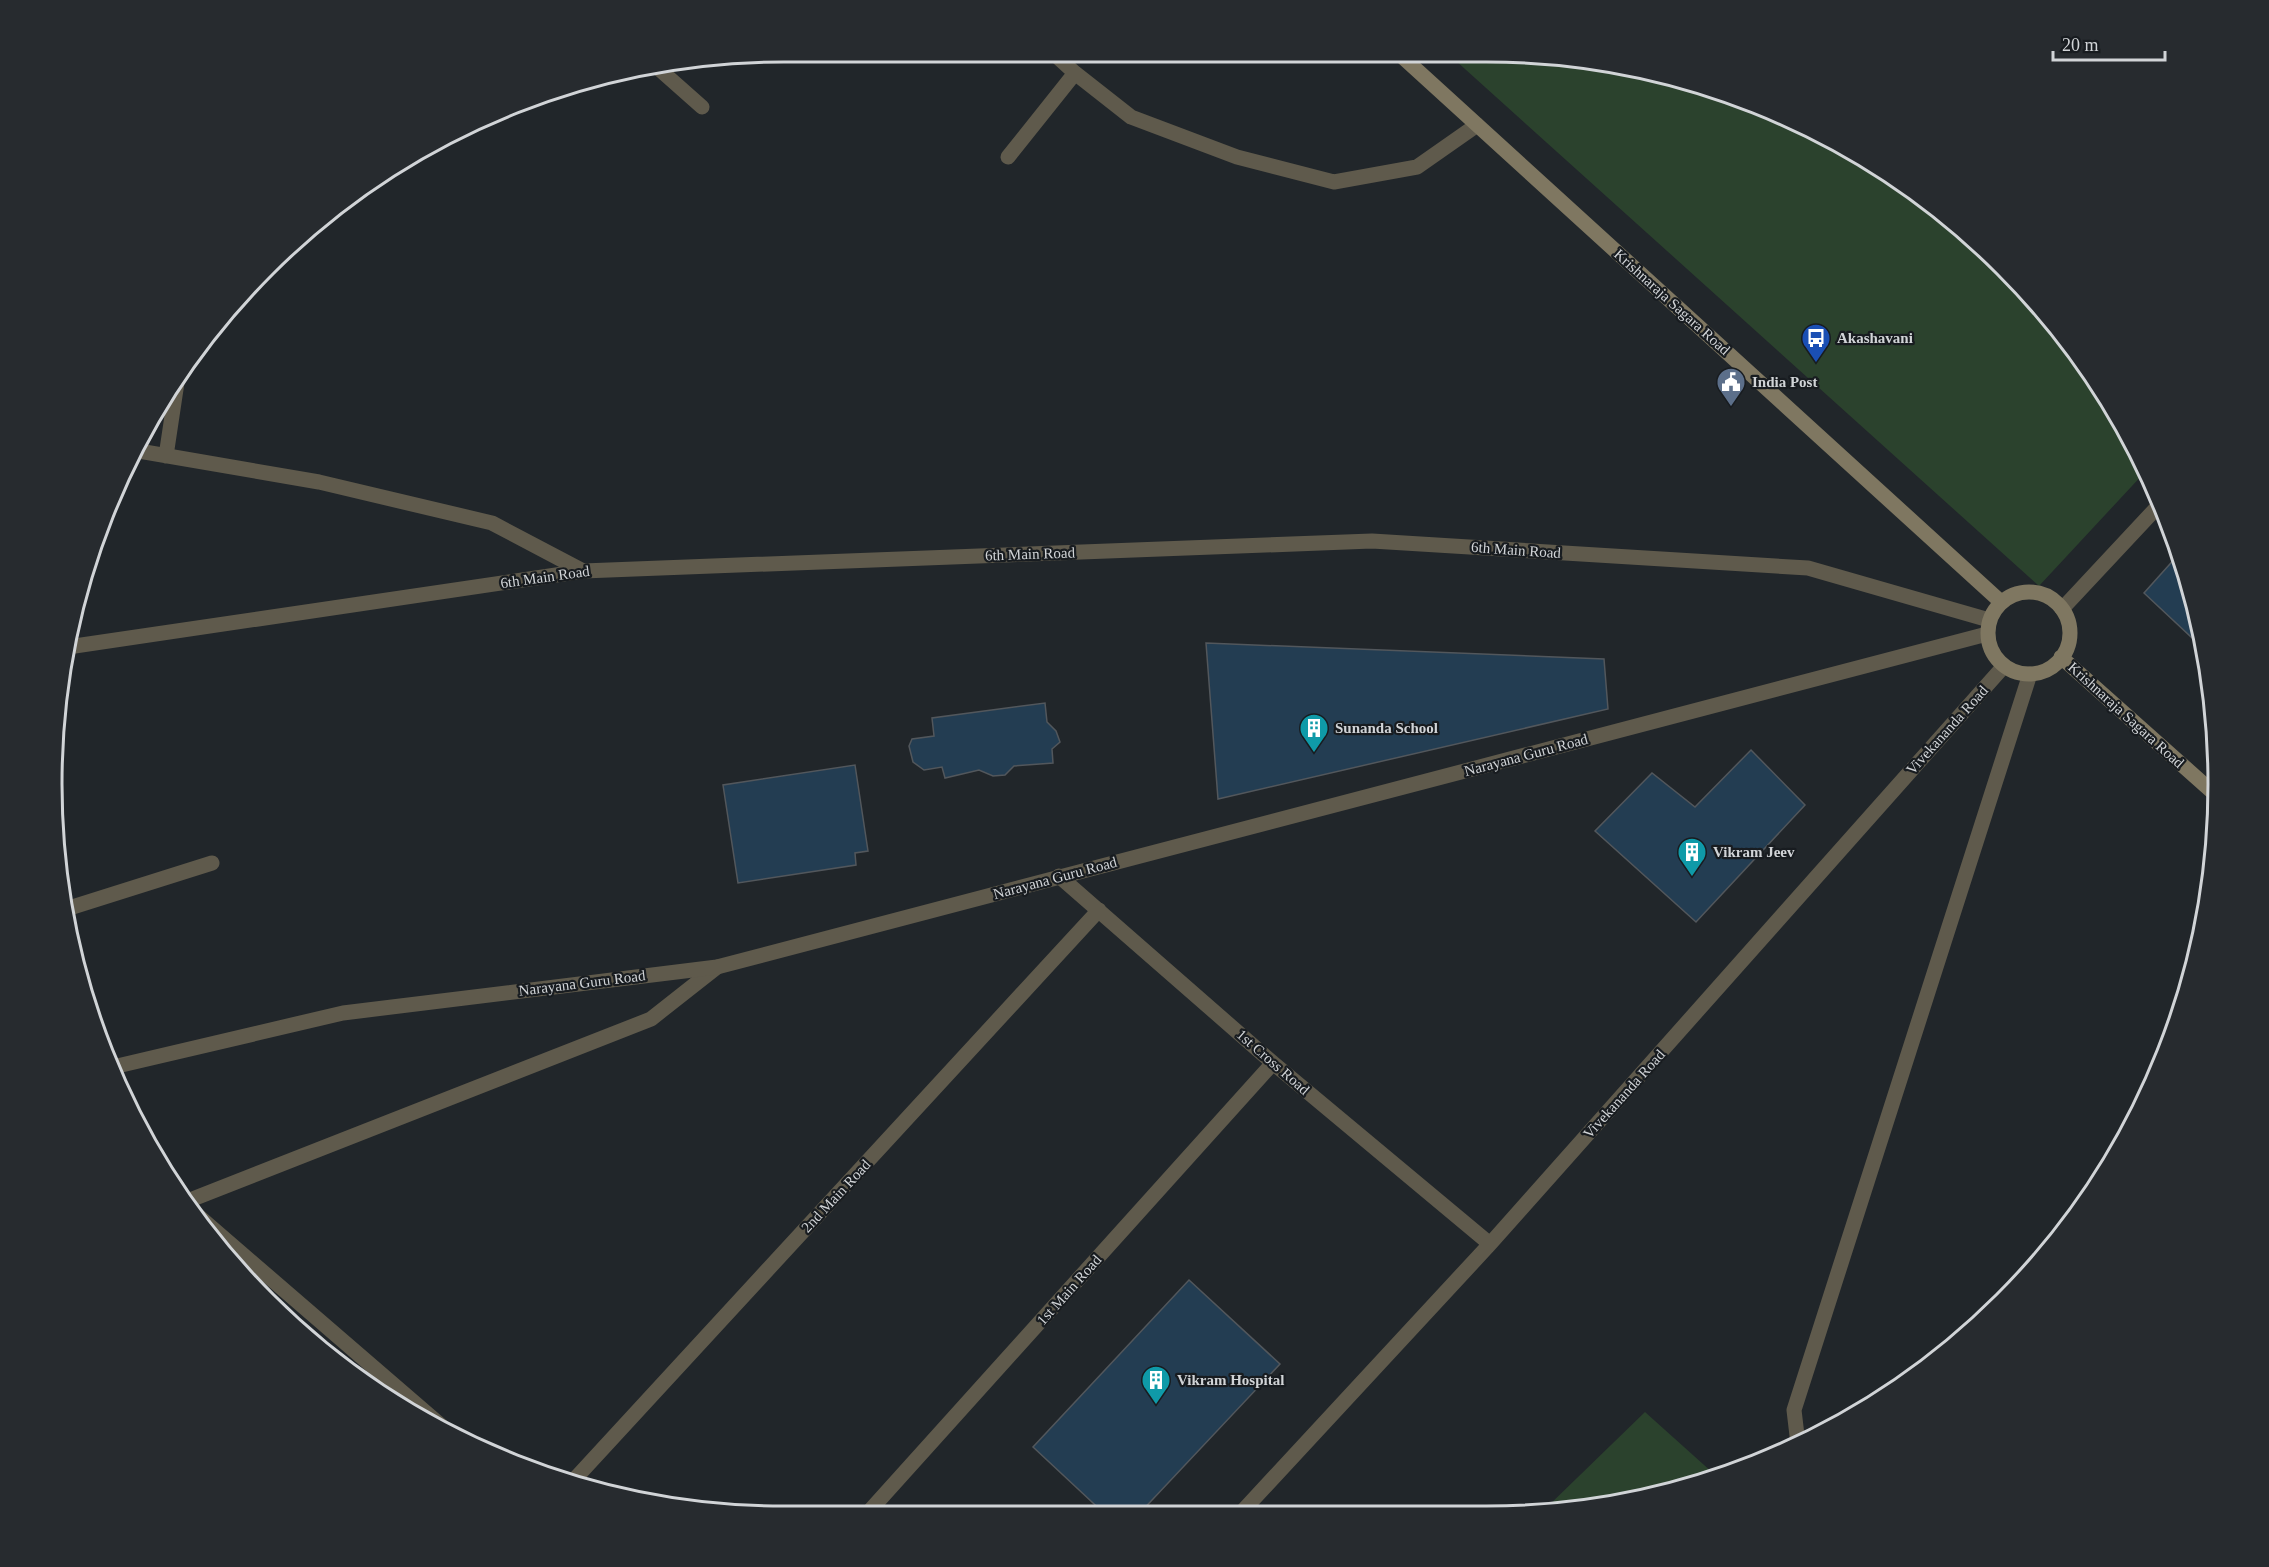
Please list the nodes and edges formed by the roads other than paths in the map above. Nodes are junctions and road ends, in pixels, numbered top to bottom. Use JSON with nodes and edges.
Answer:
{"nodes":[{"id":1,"x":1063,"y":62,"type":"edge"},
{"id":2,"x":1408,"y":62,"type":"edge"},
{"id":3,"x":663,"y":72,"type":"edge"},
{"id":4,"x":1075,"y":73,"type":"junction"},
{"id":5,"x":702,"y":107,"type":"dead end"},
{"id":6,"x":1477,"y":124,"type":"junction"},
{"id":7,"x":1008,"y":157,"type":"dead end"},
{"id":8,"x":175,"y":394,"type":"edge"},
{"id":9,"x":142,"y":452,"type":"edge"},
{"id":10,"x":166,"y":456,"type":"junction"},
{"id":11,"x":2154,"y":510,"type":"edge"},
{"id":12,"x":583,"y":571,"type":"junction"},
{"id":13,"x":2001,"y":602,"type":"junction"},
{"id":14,"x":2062,"y":609,"type":"junction"},
{"id":15,"x":1988,"y":627,"type":"junction"},
{"id":16,"x":75,"y":646,"type":"edge"},
{"id":17,"x":2061,"y":657,"type":"junction"},
{"id":18,"x":2004,"y":666,"type":"junction"},
{"id":19,"x":2030,"y":674,"type":"junction"},
{"id":20,"x":2208,"y":788,"type":"edge"},
{"id":21,"x":212,"y":863,"type":"dead end"},
{"id":22,"x":1059,"y":876,"type":"junction"},
{"id":23,"x":72,"y":907,"type":"edge"},
{"id":24,"x":1098,"y":910,"type":"junction"},
{"id":25,"x":717,"y":967,"type":"junction"},
{"id":26,"x":1273,"y":1063,"type":"junction"},
{"id":27,"x":119,"y":1066,"type":"edge"},
{"id":28,"x":193,"y":1199,"type":"edge"},
{"id":29,"x":222,"y":1236,"type":"edge"},
{"id":30,"x":1490,"y":1244,"type":"junction"},
{"id":31,"x":421,"y":1409,"type":"edge"},
{"id":32,"x":1797,"y":1435,"type":"edge"},
{"id":33,"x":578,"y":1475,"type":"edge"},
{"id":34,"x":874,"y":1506,"type":"edge"},
{"id":35,"x":1247,"y":1506,"type":"edge"}],
"edges":[{"from":1,"to":4,"type":"street"},
{"from":2,"to":6,"type":"main road","name":"Krishnaraja Sagara Road"},
{"from":3,"to":5,"type":"street"},
{"from":4,"to":6,"type":"street"},
{"from":4,"to":7,"type":"street"},
{"from":6,"to":13,"type":"main road","name":"Krishnaraja Sagara Road"},
{"from":8,"to":10,"type":"street"},
{"from":9,"to":10,"type":"street"},
{"from":10,"to":12,"type":"street"},
{"from":11,"to":14,"type":"street"},
{"from":12,"to":15,"type":"street","name":"6th Main Road"},
{"from":12,"to":16,"type":"street","name":"6th Main Road"},
{"from":13,"to":14,"type":"main road"},
{"from":13,"to":15,"type":"main road"},
{"from":14,"to":17,"type":"main road"},
{"from":15,"to":18,"type":"main road"},
{"from":15,"to":22,"type":"street","name":"Narayana Guru Road"},
{"from":17,"to":19,"type":"main road"},
{"from":17,"to":20,"type":"main road","name":"Krishnaraja Sagara Road"},
{"from":18,"to":19,"type":"main road"},
{"from":18,"to":30,"type":"street","name":"Vivekananda Road"},
{"from":19,"to":32,"type":"street"},
{"from":21,"to":23,"type":"street"},
{"from":22,"to":24,"type":"street","name":"1st Cross Road"},
{"from":22,"to":25,"type":"street","name":"Narayana Guru Road"},
{"from":24,"to":26,"type":"street","name":"1st Cross Road"},
{"from":24,"to":33,"type":"street","name":"2nd Main Road"},
{"from":25,"to":27,"type":"street","name":"Narayana Guru Road"},
{"from":25,"to":28,"type":"street"},
{"from":26,"to":30,"type":"street","name":"1st Cross Road"},
{"from":26,"to":34,"type":"street","name":"1st Main Road"},
{"from":29,"to":31,"type":"street"},
{"from":30,"to":35,"type":"street","name":"Vivekananda Road"}]}
